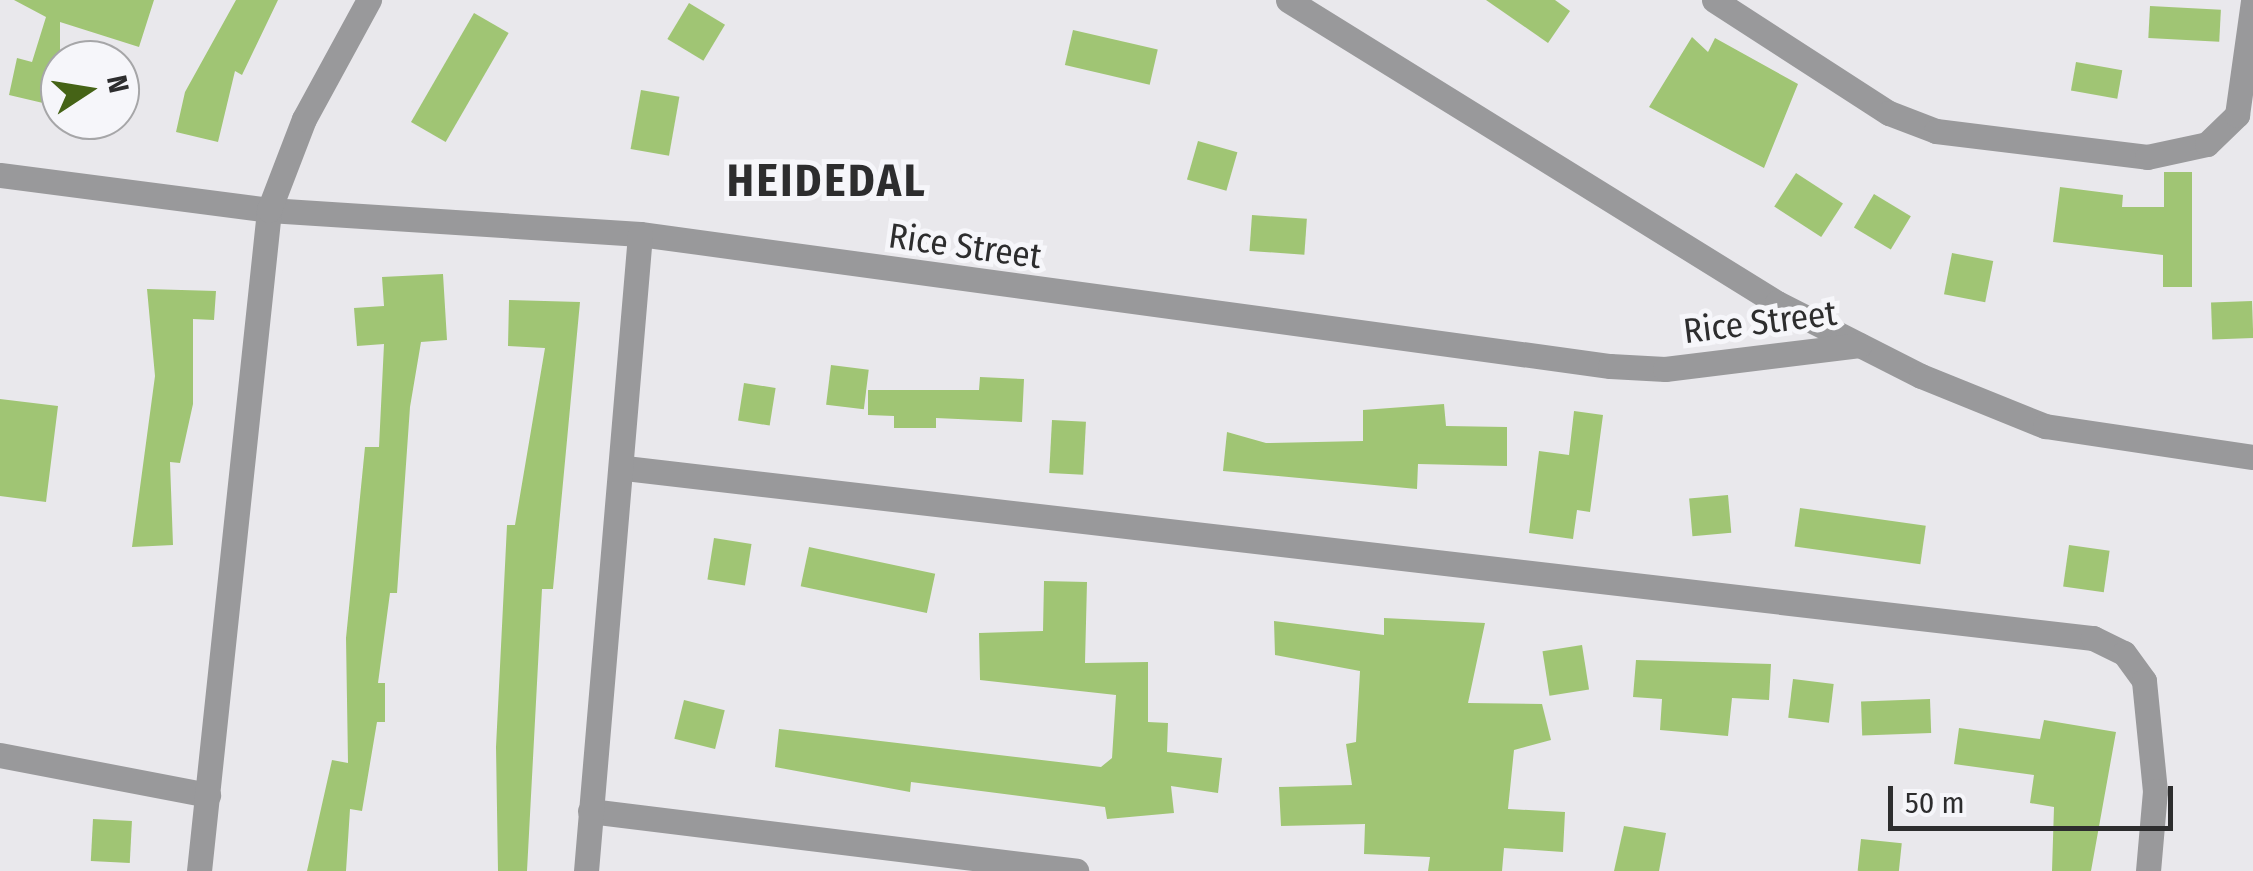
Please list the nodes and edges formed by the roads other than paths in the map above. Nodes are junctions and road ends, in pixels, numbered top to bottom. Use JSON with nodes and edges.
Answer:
{"nodes":[{"id":1,"x":369,"y":0,"type":"edge"},
{"id":2,"x":1288,"y":0,"type":"edge"},
{"id":3,"x":1714,"y":0,"type":"edge"},
{"id":4,"x":2253,"y":1,"type":"edge"},
{"id":5,"x":0,"y":176,"type":"edge"},
{"id":6,"x":269,"y":210,"type":"junction"},
{"id":7,"x":640,"y":234,"type":"junction"},
{"id":8,"x":1860,"y":345,"type":"junction"},
{"id":9,"x":2253,"y":457,"type":"edge"},
{"id":10,"x":625,"y":468,"type":"junction"},
{"id":11,"x":0,"y":755,"type":"edge"},
{"id":12,"x":208,"y":795,"type":"junction"},
{"id":13,"x":590,"y":811,"type":"junction"},
{"id":14,"x":199,"y":871,"type":"edge"},
{"id":15,"x":586,"y":871,"type":"edge"},
{"id":16,"x":1076,"y":871,"type":"edge"},
{"id":17,"x":2148,"y":871,"type":"edge"}],
"edges":[{"from":1,"to":6,"type":"street"},
{"from":2,"to":8,"type":"street","name":"Rice Street"},
{"from":3,"to":4,"type":"street"},
{"from":5,"to":6,"type":"street","name":"Rice Street"},
{"from":6,"to":7,"type":"street","name":"Rice Street"},
{"from":6,"to":12,"type":"street"},
{"from":7,"to":8,"type":"street","name":"Rice Street"},
{"from":7,"to":10,"type":"street"},
{"from":8,"to":9,"type":"street","name":"Rice Street"},
{"from":10,"to":13,"type":"street"},
{"from":10,"to":17,"type":"street"},
{"from":11,"to":12,"type":"street"},
{"from":12,"to":14,"type":"street"},
{"from":13,"to":15,"type":"street"},
{"from":13,"to":16,"type":"street"}]}
